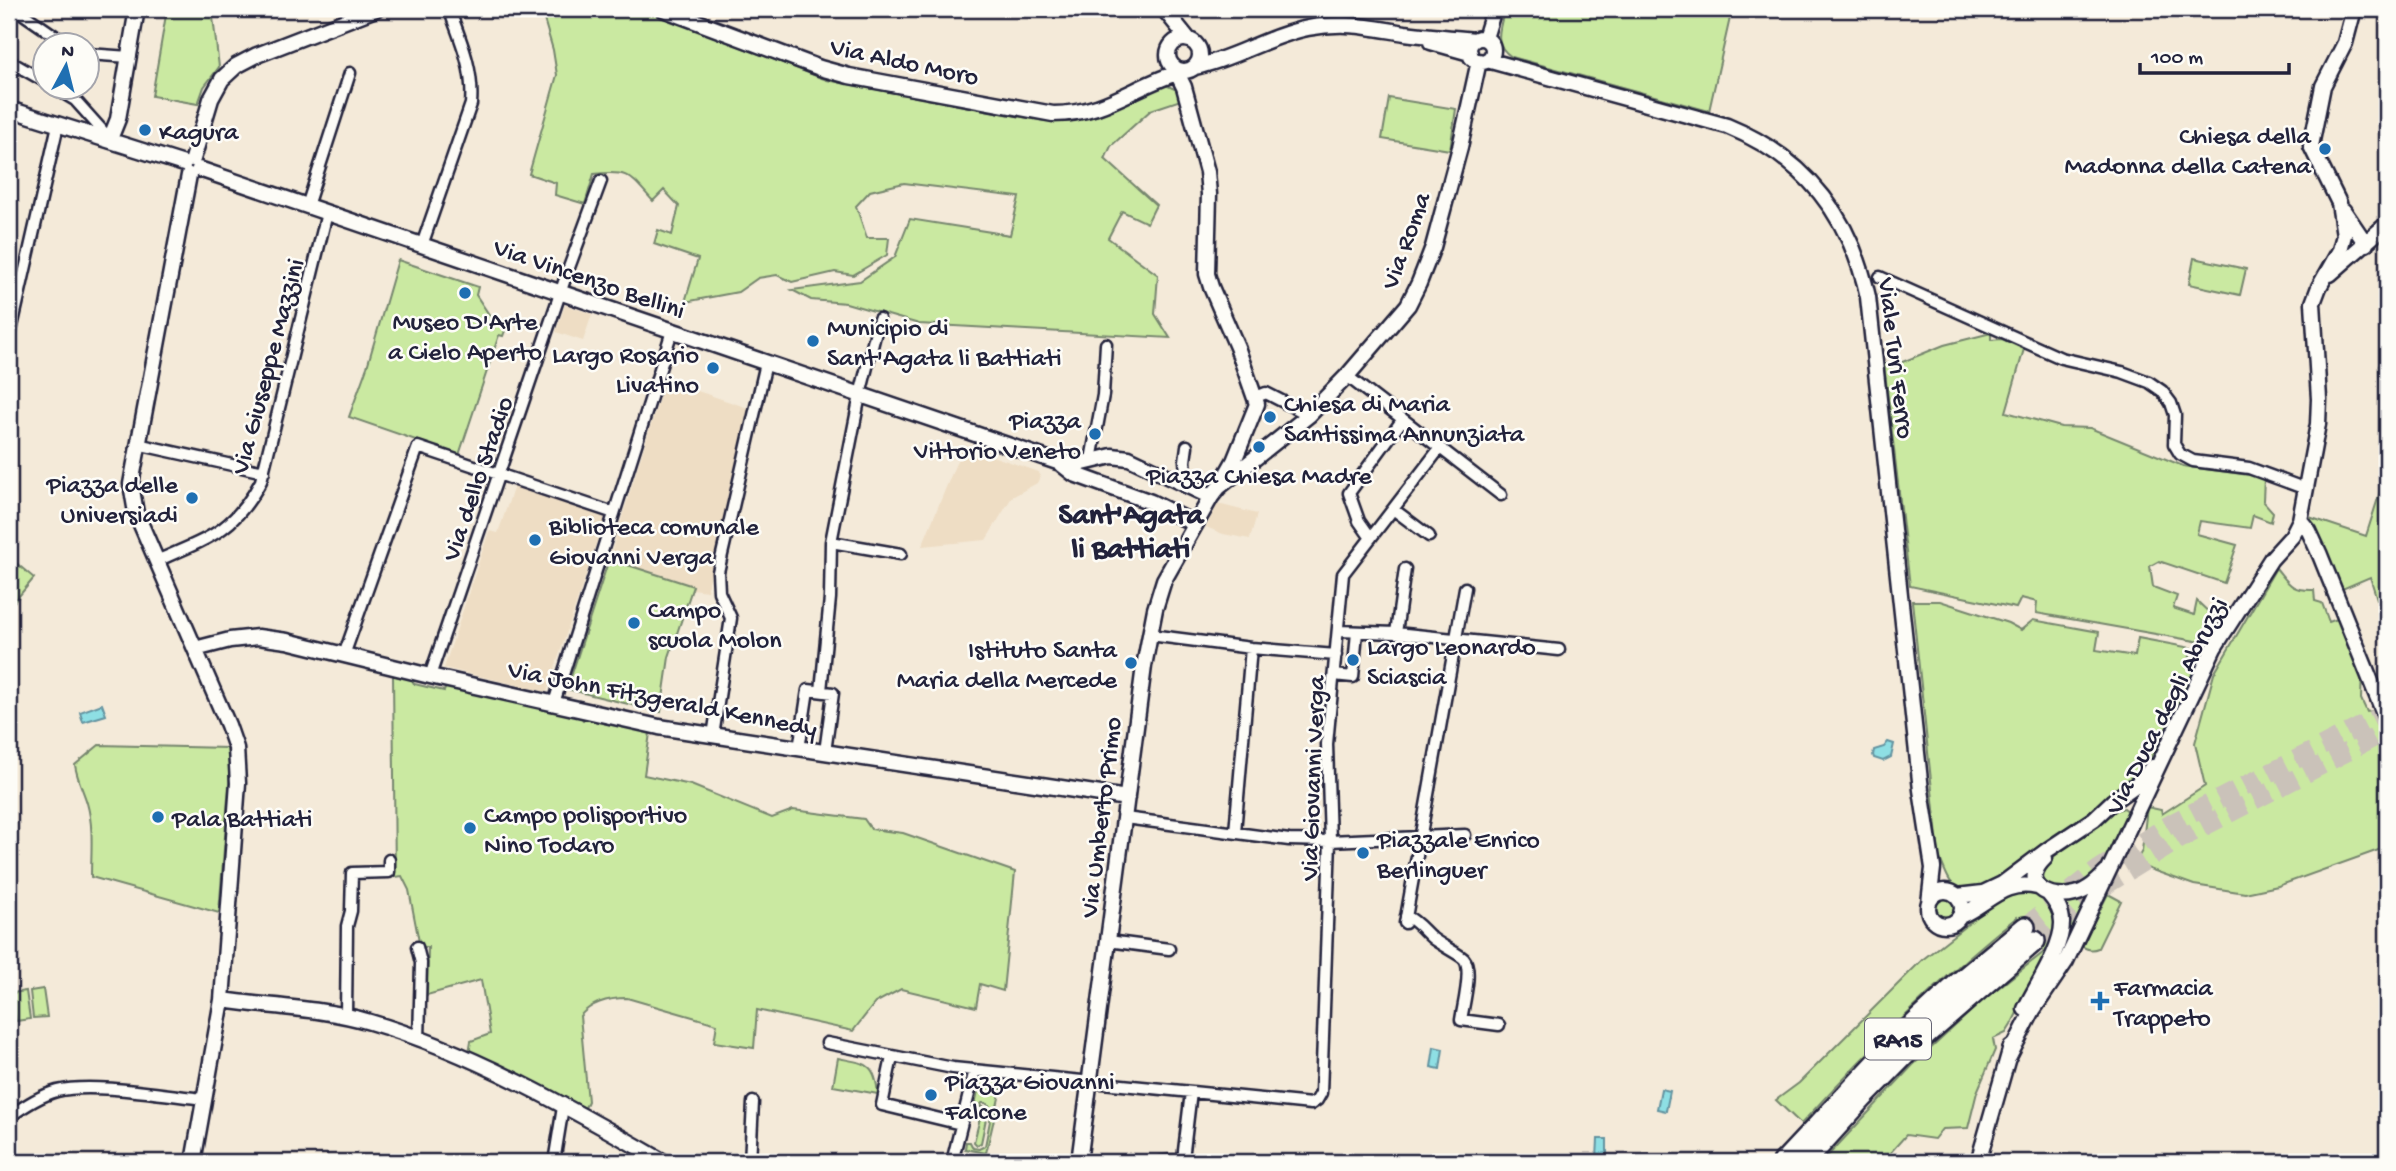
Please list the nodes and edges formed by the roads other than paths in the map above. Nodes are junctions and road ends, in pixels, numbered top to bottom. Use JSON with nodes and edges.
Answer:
{"nodes":[{"id":1,"x":16,"y":9,"type":"edge"},
{"id":2,"x":137,"y":9,"type":"edge"},
{"id":3,"x":376,"y":9,"type":"edge"},
{"id":4,"x":449,"y":9,"type":"edge"},
{"id":5,"x":663,"y":9,"type":"edge"},
{"id":6,"x":1162,"y":9,"type":"edge"},
{"id":7,"x":1494,"y":9,"type":"edge"},
{"id":8,"x":2354,"y":9,"type":"edge"},
{"id":9,"x":49,"y":32,"type":"edge"},
{"id":10,"x":1194,"y":44,"type":"junction"},
{"id":11,"x":1482,"y":50,"type":"junction"},
{"id":12,"x":102,"y":55,"type":"edge"},
{"id":13,"x":1230,"y":56,"type":"junction"},
{"id":14,"x":129,"y":57,"type":"junction"},
{"id":15,"x":9,"y":61,"type":"edge"},
{"id":16,"x":1178,"y":63,"type":"junction"},
{"id":17,"x":350,"y":73,"type":"dead end"},
{"id":18,"x":32,"y":74,"type":"edge"},
{"id":19,"x":1157,"y":81,"type":"junction"},
{"id":20,"x":1140,"y":87,"type":"junction"},
{"id":21,"x":1184,"y":87,"type":"junction"},
{"id":22,"x":76,"y":102,"type":"edge"},
{"id":23,"x":9,"y":109,"type":"edge"},
{"id":24,"x":58,"y":125,"type":"junction"},
{"id":25,"x":110,"y":139,"type":"junction"},
{"id":26,"x":191,"y":167,"type":"junction"},
{"id":27,"x":601,"y":181,"type":"dead end"},
{"id":28,"x":2339,"y":203,"type":"junction"},
{"id":29,"x":307,"y":206,"type":"junction"},
{"id":30,"x":327,"y":213,"type":"junction"},
{"id":31,"x":2386,"y":229,"type":"edge"},
{"id":32,"x":2366,"y":244,"type":"junction"},
{"id":33,"x":422,"y":245,"type":"junction"},
{"id":34,"x":1880,"y":277,"type":"dead end"},
{"id":35,"x":2324,"y":280,"type":"junction"},
{"id":36,"x":561,"y":293,"type":"junction"},
{"id":37,"x":879,"y":319,"type":"dead end"},
{"id":38,"x":672,"y":331,"type":"junction"},
{"id":39,"x":9,"y":340,"type":"edge"},
{"id":40,"x":1106,"y":344,"type":"dead end"},
{"id":41,"x":766,"y":363,"type":"junction"},
{"id":42,"x":1347,"y":376,"type":"junction"},
{"id":43,"x":860,"y":395,"type":"junction"},
{"id":44,"x":1257,"y":400,"type":"junction"},
{"id":45,"x":1309,"y":415,"type":"junction"},
{"id":46,"x":1403,"y":419,"type":"junction"},
{"id":47,"x":138,"y":444,"type":"junction"},
{"id":48,"x":1187,"y":446,"type":"dead end"},
{"id":49,"x":1440,"y":448,"type":"junction"},
{"id":50,"x":1089,"y":460,"type":"junction"},
{"id":51,"x":1060,"y":463,"type":"junction"},
{"id":52,"x":264,"y":472,"type":"junction"},
{"id":53,"x":499,"y":474,"type":"junction"},
{"id":54,"x":1082,"y":477,"type":"junction"},
{"id":55,"x":1187,"y":486,"type":"junction"},
{"id":56,"x":2306,"y":488,"type":"junction"},
{"id":57,"x":1215,"y":492,"type":"junction"},
{"id":58,"x":1502,"y":495,"type":"dead end"},
{"id":59,"x":1393,"y":509,"type":"junction"},
{"id":60,"x":614,"y":513,"type":"junction"},
{"id":61,"x":2300,"y":520,"type":"junction"},
{"id":62,"x":1195,"y":524,"type":"junction"},
{"id":63,"x":1429,"y":536,"type":"dead end"},
{"id":64,"x":2292,"y":536,"type":"junction"},
{"id":65,"x":1371,"y":538,"type":"junction"},
{"id":66,"x":831,"y":542,"type":"junction"},
{"id":67,"x":901,"y":554,"type":"dead end"},
{"id":68,"x":156,"y":561,"type":"junction"},
{"id":69,"x":2323,"y":565,"type":"junction"},
{"id":70,"x":1405,"y":569,"type":"dead end"},
{"id":71,"x":1465,"y":588,"type":"dead end"},
{"id":72,"x":1338,"y":631,"type":"junction"},
{"id":73,"x":1357,"y":632,"type":"junction"},
{"id":74,"x":1396,"y":633,"type":"junction"},
{"id":75,"x":1150,"y":635,"type":"junction"},
{"id":76,"x":1455,"y":640,"type":"junction"},
{"id":77,"x":1251,"y":648,"type":"junction"},
{"id":78,"x":195,"y":649,"type":"junction"},
{"id":79,"x":1559,"y":650,"type":"dead end"},
{"id":80,"x":1336,"y":654,"type":"junction"},
{"id":81,"x":344,"y":655,"type":"junction"},
{"id":82,"x":1334,"y":675,"type":"junction"},
{"id":83,"x":430,"y":676,"type":"junction"},
{"id":84,"x":821,"y":688,"type":"junction"},
{"id":85,"x":554,"y":703,"type":"junction"},
{"id":86,"x":2182,"y":715,"type":"junction"},
{"id":87,"x":2387,"y":721,"type":"edge"},
{"id":88,"x":713,"y":736,"type":"junction"},
{"id":89,"x":799,"y":749,"type":"junction"},
{"id":90,"x":825,"y":752,"type":"junction"},
{"id":91,"x":1127,"y":798,"type":"junction"},
{"id":92,"x":2136,"y":815,"type":"junction"},
{"id":93,"x":1125,"y":818,"type":"junction"},
{"id":94,"x":2094,"y":818,"type":"junction"},
{"id":95,"x":1235,"y":832,"type":"junction"},
{"id":96,"x":1465,"y":835,"type":"dead end"},
{"id":97,"x":2070,"y":836,"type":"junction"},
{"id":98,"x":1420,"y":837,"type":"junction"},
{"id":99,"x":1330,"y":841,"type":"junction"},
{"id":100,"x":389,"y":860,"type":"dead end"},
{"id":101,"x":1933,"y":867,"type":"junction"},
{"id":102,"x":2112,"y":867,"type":"junction"},
{"id":103,"x":2043,"y":890,"type":"junction"},
{"id":104,"x":1953,"y":894,"type":"junction"},
{"id":105,"x":1929,"y":903,"type":"junction"},
{"id":106,"x":1960,"y":916,"type":"junction"},
{"id":107,"x":1108,"y":941,"type":"junction"},
{"id":108,"x":417,"y":947,"type":"dead end"},
{"id":109,"x":1169,"y":949,"type":"dead end"},
{"id":110,"x":222,"y":1000,"type":"junction"},
{"id":111,"x":346,"y":1016,"type":"junction"},
{"id":112,"x":1499,"y":1025,"type":"dead end"},
{"id":113,"x":419,"y":1040,"type":"junction"},
{"id":114,"x":827,"y":1043,"type":"dead end"},
{"id":115,"x":891,"y":1057,"type":"junction"},
{"id":116,"x":2009,"y":1057,"type":"junction"},
{"id":117,"x":975,"y":1070,"type":"junction"},
{"id":118,"x":1090,"y":1081,"type":"junction"},
{"id":119,"x":1191,"y":1092,"type":"junction"},
{"id":120,"x":203,"y":1099,"type":"junction"},
{"id":121,"x":753,"y":1102,"type":"dead end"},
{"id":122,"x":563,"y":1107,"type":"junction"},
{"id":123,"x":9,"y":1116,"type":"edge"},
{"id":124,"x":960,"y":1128,"type":"junction"},
{"id":125,"x":193,"y":1162,"type":"edge"},
{"id":126,"x":554,"y":1162,"type":"edge"},
{"id":127,"x":664,"y":1162,"type":"edge"},
{"id":128,"x":750,"y":1162,"type":"edge"},
{"id":129,"x":952,"y":1162,"type":"edge"},
{"id":130,"x":1079,"y":1162,"type":"edge"},
{"id":131,"x":1161,"y":1162,"type":"edge"},
{"id":132,"x":1783,"y":1162,"type":"edge"},
{"id":133,"x":1805,"y":1162,"type":"edge"},
{"id":134,"x":1978,"y":1162,"type":"edge"}],
"edges":[{"from":1,"to":9,"type":"street"},
{"from":2,"to":14,"type":"main road"},
{"from":3,"to":26,"type":"main road"},
{"from":4,"to":33,"type":"street"},
{"from":5,"to":20,"type":"main road","name":"Via Aldo Moro"},
{"from":6,"to":10,"type":"main road"},
{"from":6,"to":16,"type":"main road"},
{"from":7,"to":11,"type":"main road","name":"Via Roma"},
{"from":8,"to":28,"type":"main road","name":"Via Duca degli Abruzzi"},
{"from":10,"to":13,"type":"main road"},
{"from":10,"to":16,"type":"main road"},
{"from":10,"to":16,"type":"main road"},
{"from":11,"to":13,"type":"main road","name":"Viale Turi Ferro"},
{"from":11,"to":42,"type":"main road","name":"Via Roma"},
{"from":11,"to":101,"type":"main road","name":"Viale Turi Ferro"},
{"from":12,"to":14,"type":"street"},
{"from":13,"to":16,"type":"main road","name":"Viale Turi Ferro"},
{"from":14,"to":25,"type":"main road"},
{"from":15,"to":18,"type":"street"},
{"from":16,"to":19,"type":"main road"},
{"from":16,"to":20,"type":"main road"},
{"from":16,"to":21,"type":"main road"},
{"from":17,"to":29,"type":"street"},
{"from":19,"to":20,"type":"main road"},
{"from":19,"to":21,"type":"main road"},
{"from":21,"to":44,"type":"main road"},
{"from":22,"to":25,"type":"street"},
{"from":23,"to":24,"type":"main road","name":"Via Vincenzo Bellini"},
{"from":24,"to":25,"type":"main road","name":"Via Vincenzo Bellini"},
{"from":24,"to":39,"type":"street"},
{"from":25,"to":26,"type":"main road","name":"Via Vincenzo Bellini"},
{"from":26,"to":29,"type":"main road","name":"Via Vincenzo Bellini"},
{"from":26,"to":47,"type":"main road"},
{"from":27,"to":36,"type":"street","name":"Via dello Stadio"},
{"from":28,"to":32,"type":"main road"},
{"from":28,"to":35,"type":"main road","name":"Via Duca degli Abruzzi"},
{"from":29,"to":30,"type":"main road","name":"Via Vincenzo Bellini"},
{"from":30,"to":33,"type":"main road","name":"Via Vincenzo Bellini"},
{"from":30,"to":52,"type":"street","name":"Via Giuseppe Mazzini"},
{"from":31,"to":32,"type":"main road"},
{"from":32,"to":35,"type":"main road"},
{"from":33,"to":36,"type":"main road","name":"Via Vincenzo Bellini"},
{"from":34,"to":56,"type":"street"},
{"from":35,"to":56,"type":"main road","name":"Via Duca degli Abruzzi"},
{"from":36,"to":38,"type":"main road","name":"Via Vincenzo Bellini"},
{"from":36,"to":53,"type":"street","name":"Via dello Stadio"},
{"from":37,"to":43,"type":"street"},
{"from":38,"to":41,"type":"main road","name":"Via Vincenzo Bellini"},
{"from":38,"to":60,"type":"street"},
{"from":40,"to":50,"type":"street"},
{"from":41,"to":43,"type":"main road","name":"Via Vincenzo Bellini"},
{"from":41,"to":88,"type":"street"},
{"from":42,"to":45,"type":"main road","name":"Via Roma"},
{"from":42,"to":46,"type":"street"},
{"from":43,"to":51,"type":"main road","name":"Via Vincenzo Bellini"},
{"from":43,"to":66,"type":"street"},
{"from":44,"to":45,"type":"street"},
{"from":44,"to":57,"type":"main road","name":"Via Umberto Primo"},
{"from":45,"to":57,"type":"main road","name":"Via Roma"},
{"from":46,"to":49,"type":"street"},
{"from":46,"to":65,"type":"street"},
{"from":47,"to":52,"type":"street"},
{"from":47,"to":68,"type":"main road"},
{"from":48,"to":55,"type":"street"},
{"from":49,"to":58,"type":"street"},
{"from":49,"to":59,"type":"street","name":"Via Giovanni Verga"},
{"from":50,"to":51,"type":"main road"},
{"from":50,"to":54,"type":"main road"},
{"from":50,"to":55,"type":"main road"},
{"from":51,"to":54,"type":"main road"},
{"from":52,"to":68,"type":"street","name":"Via Giuseppe Mazzini"},
{"from":53,"to":60,"type":"street"},
{"from":53,"to":81,"type":"street"},
{"from":53,"to":83,"type":"street","name":"Via dello Stadio"},
{"from":54,"to":62,"type":"main road"},
{"from":55,"to":57,"type":"main road"},
{"from":56,"to":61,"type":"main road","name":"Via Duca degli Abruzzi"},
{"from":57,"to":62,"type":"main road","name":"Via Umberto Primo"},
{"from":59,"to":63,"type":"street"},
{"from":59,"to":65,"type":"street","name":"Via Giovanni Verga"},
{"from":60,"to":85,"type":"street"},
{"from":61,"to":64,"type":"main road","name":"Via Duca degli Abruzzi"},
{"from":61,"to":69,"type":"main road"},
{"from":62,"to":75,"type":"main road","name":"Via Umberto Primo"},
{"from":64,"to":69,"type":"main road"},
{"from":64,"to":86,"type":"main road","name":"Via Duca degli Abruzzi"},
{"from":65,"to":72,"type":"street","name":"Via Giovanni Verga"},
{"from":66,"to":67,"type":"street"},
{"from":66,"to":84,"type":"street"},
{"from":68,"to":78,"type":"main road"},
{"from":69,"to":87,"type":"main road"},
{"from":70,"to":74,"type":"street"},
{"from":71,"to":76,"type":"street"},
{"from":72,"to":73,"type":"street"},
{"from":72,"to":80,"type":"street","name":"Via Giovanni Verga"},
{"from":73,"to":74,"type":"street"},
{"from":73,"to":82,"type":"street"},
{"from":74,"to":76,"type":"street"},
{"from":75,"to":77,"type":"street"},
{"from":75,"to":91,"type":"main road","name":"Via Umberto Primo"},
{"from":76,"to":79,"type":"street"},
{"from":76,"to":98,"type":"street"},
{"from":77,"to":80,"type":"street"},
{"from":77,"to":95,"type":"street"},
{"from":78,"to":81,"type":"main road","name":"Via John Fitzgerald Kennedy"},
{"from":78,"to":110,"type":"main road"},
{"from":80,"to":82,"type":"street","name":"Via Giovanni Verga"},
{"from":81,"to":83,"type":"main road","name":"Via John Fitzgerald Kennedy"},
{"from":82,"to":99,"type":"street","name":"Via Giovanni Verga"},
{"from":83,"to":85,"type":"main road","name":"Via John Fitzgerald Kennedy"},
{"from":84,"to":89,"type":"street"},
{"from":84,"to":90,"type":"street"},
{"from":85,"to":88,"type":"main road","name":"Via John Fitzgerald Kennedy"},
{"from":86,"to":92,"type":"main road","name":"Via Duca degli Abruzzi"},
{"from":86,"to":94,"type":"main road"},
{"from":88,"to":89,"type":"main road","name":"Via John Fitzgerald Kennedy"},
{"from":89,"to":90,"type":"main road","name":"Via John Fitzgerald Kennedy"},
{"from":90,"to":91,"type":"main road","name":"Via John Fitzgerald Kennedy"},
{"from":91,"to":93,"type":"main road","name":"Via Umberto Primo"},
{"from":92,"to":94,"type":"main road"},
{"from":92,"to":102,"type":"main road","name":"Via Duca degli Abruzzi"},
{"from":93,"to":95,"type":"street"},
{"from":93,"to":107,"type":"main road","name":"Via Umberto Primo"},
{"from":94,"to":97,"type":"main road"},
{"from":95,"to":99,"type":"street"},
{"from":96,"to":98,"type":"street"},
{"from":97,"to":103,"type":"main road"},
{"from":97,"to":104,"type":"main road"},
{"from":98,"to":99,"type":"street"},
{"from":98,"to":112,"type":"street"},
{"from":99,"to":119,"type":"street","name":"Via Giovanni Verga"},
{"from":100,"to":111,"type":"street"},
{"from":101,"to":104,"type":"main road"},
{"from":101,"to":105,"type":"main road"},
{"from":102,"to":103,"type":"main road"},
{"from":102,"to":116,"type":"main road","name":"Via Duca degli Abruzzi"},
{"from":103,"to":106,"type":"main road"},
{"from":103,"to":116,"type":"main road"},
{"from":104,"to":105,"type":"main road"},
{"from":104,"to":106,"type":"main road"},
{"from":105,"to":106,"type":"main road"},
{"from":107,"to":109,"type":"street"},
{"from":107,"to":118,"type":"main road","name":"Via Umberto Primo"},
{"from":108,"to":113,"type":"street"},
{"from":110,"to":111,"type":"main road"},
{"from":110,"to":120,"type":"main road"},
{"from":111,"to":113,"type":"main road"},
{"from":113,"to":122,"type":"main road"},
{"from":114,"to":115,"type":"street"},
{"from":115,"to":117,"type":"street"},
{"from":115,"to":124,"type":"street"},
{"from":116,"to":134,"type":"main road"},
{"from":117,"to":118,"type":"street"},
{"from":117,"to":124,"type":"street"},
{"from":118,"to":119,"type":"street"},
{"from":118,"to":130,"type":"main road","name":"Via Umberto Primo"},
{"from":119,"to":131,"type":"street"},
{"from":120,"to":123,"type":"street"},
{"from":120,"to":125,"type":"main road"},
{"from":121,"to":128,"type":"street"},
{"from":122,"to":126,"type":"street"},
{"from":122,"to":127,"type":"main road"},
{"from":124,"to":129,"type":"street"},
{"from":132,"to":133,"type":"highway","number":"RA15"}]}
